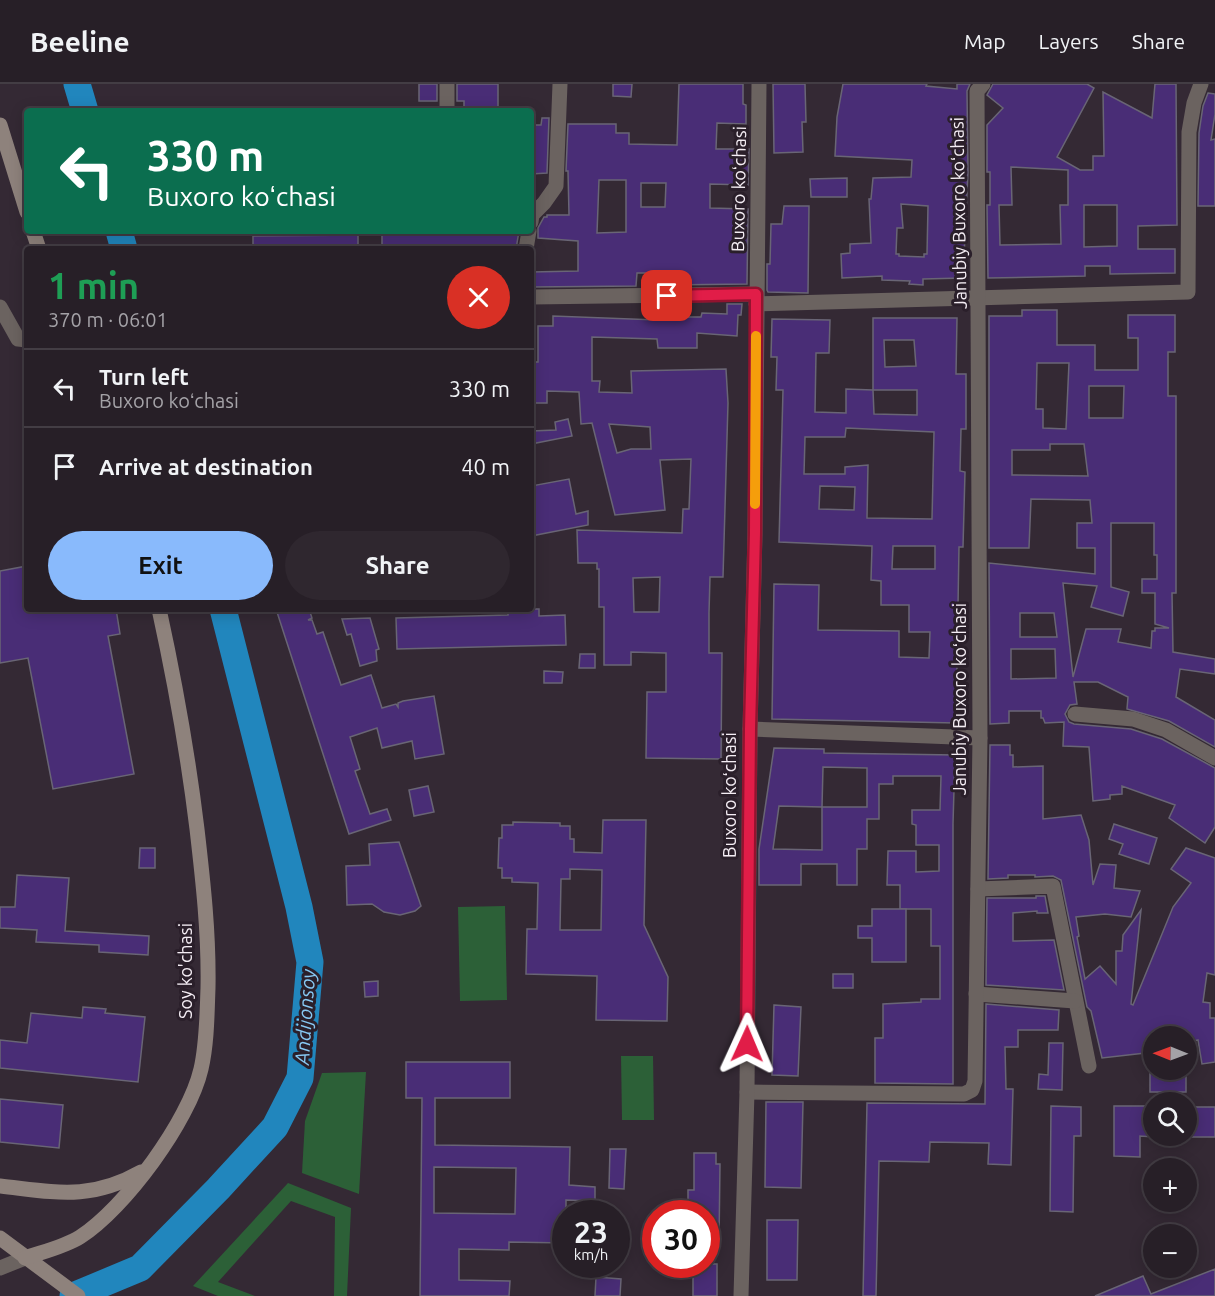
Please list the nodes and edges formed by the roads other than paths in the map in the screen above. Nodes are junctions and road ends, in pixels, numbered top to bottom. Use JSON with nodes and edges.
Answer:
{"nodes":[{"id":1,"x":447,"y":84,"type":"edge"},
{"id":2,"x":560,"y":84,"type":"edge"},
{"id":3,"x":759,"y":84,"type":"edge"},
{"id":4,"x":983,"y":84,"type":"edge"},
{"id":5,"x":1201,"y":84,"type":"edge"},
{"id":6,"x":447,"y":108,"type":"edge"},
{"id":7,"x":0,"y":125,"type":"edge"},
{"id":8,"x":24,"y":202,"type":"edge"},
{"id":9,"x":534,"y":213,"type":"edge"},
{"id":10,"x":534,"y":297,"type":"edge"},
{"id":11,"x":979,"y":298,"type":"junction"},
{"id":12,"x":756,"y":299,"type":"junction"},
{"id":13,"x":0,"y":307,"type":"edge"},
{"id":14,"x":24,"y":340,"type":"edge"},
{"id":15,"x":160,"y":612,"type":"edge"},
{"id":16,"x":1075,"y":714,"type":"dead end"},
{"id":17,"x":750,"y":729,"type":"junction"},
{"id":18,"x":980,"y":738,"type":"junction"},
{"id":19,"x":1215,"y":758,"type":"edge"},
{"id":20,"x":978,"y":889,"type":"junction"},
{"id":21,"x":976,"y":994,"type":"junction"},
{"id":22,"x":1075,"y":1001,"type":"junction"},
{"id":23,"x":1089,"y":1066,"type":"dead end"},
{"id":24,"x":747,"y":1092,"type":"junction"},
{"id":25,"x":146,"y":1169,"type":"junction"},
{"id":26,"x":0,"y":1186,"type":"edge"},
{"id":27,"x":0,"y":1238,"type":"edge"},
{"id":28,"x":25,"y":1258,"type":"junction"},
{"id":29,"x":0,"y":1269,"type":"edge"},
{"id":30,"x":78,"y":1296,"type":"edge"},
{"id":31,"x":741,"y":1296,"type":"edge"}],
"edges":[{"from":1,"to":6,"type":"street"},
{"from":2,"to":9,"type":"street"},
{"from":3,"to":12,"type":"street","name":"Buxoro koʻchasi"},
{"from":4,"to":11,"type":"street","name":"Janubiy Buxoro koʻchasi"},
{"from":5,"to":11,"type":"street"},
{"from":7,"to":8,"type":"main road"},
{"from":10,"to":12,"type":"street"},
{"from":11,"to":12,"type":"street"},
{"from":11,"to":18,"type":"street","name":"Janubiy Buxoro koʻchasi"},
{"from":12,"to":17,"type":"street","name":"Buxoro koʻchasi"},
{"from":13,"to":14,"type":"street"},
{"from":15,"to":25,"type":"main road","name":"Soy ko'chasi"},
{"from":16,"to":19,"type":"street"},
{"from":17,"to":18,"type":"street"},
{"from":17,"to":24,"type":"street","name":"Buxoro koʻchasi"},
{"from":18,"to":20,"type":"street","name":"Janubiy Buxoro koʻchasi"},
{"from":20,"to":21,"type":"street","name":"Janubiy Buxoro koʻchasi"},
{"from":20,"to":22,"type":"street"},
{"from":21,"to":22,"type":"street"},
{"from":21,"to":24,"type":"street","name":"Janubiy Buxoro koʻchasi"},
{"from":22,"to":23,"type":"street"},
{"from":24,"to":31,"type":"street","name":"Buxoro koʻchasi"},
{"from":25,"to":26,"type":"main road"},
{"from":25,"to":28,"type":"main road","name":"Soy ko'chasi"},
{"from":27,"to":28,"type":"main road"},
{"from":28,"to":29,"type":"street"},
{"from":28,"to":30,"type":"main road"}]}
